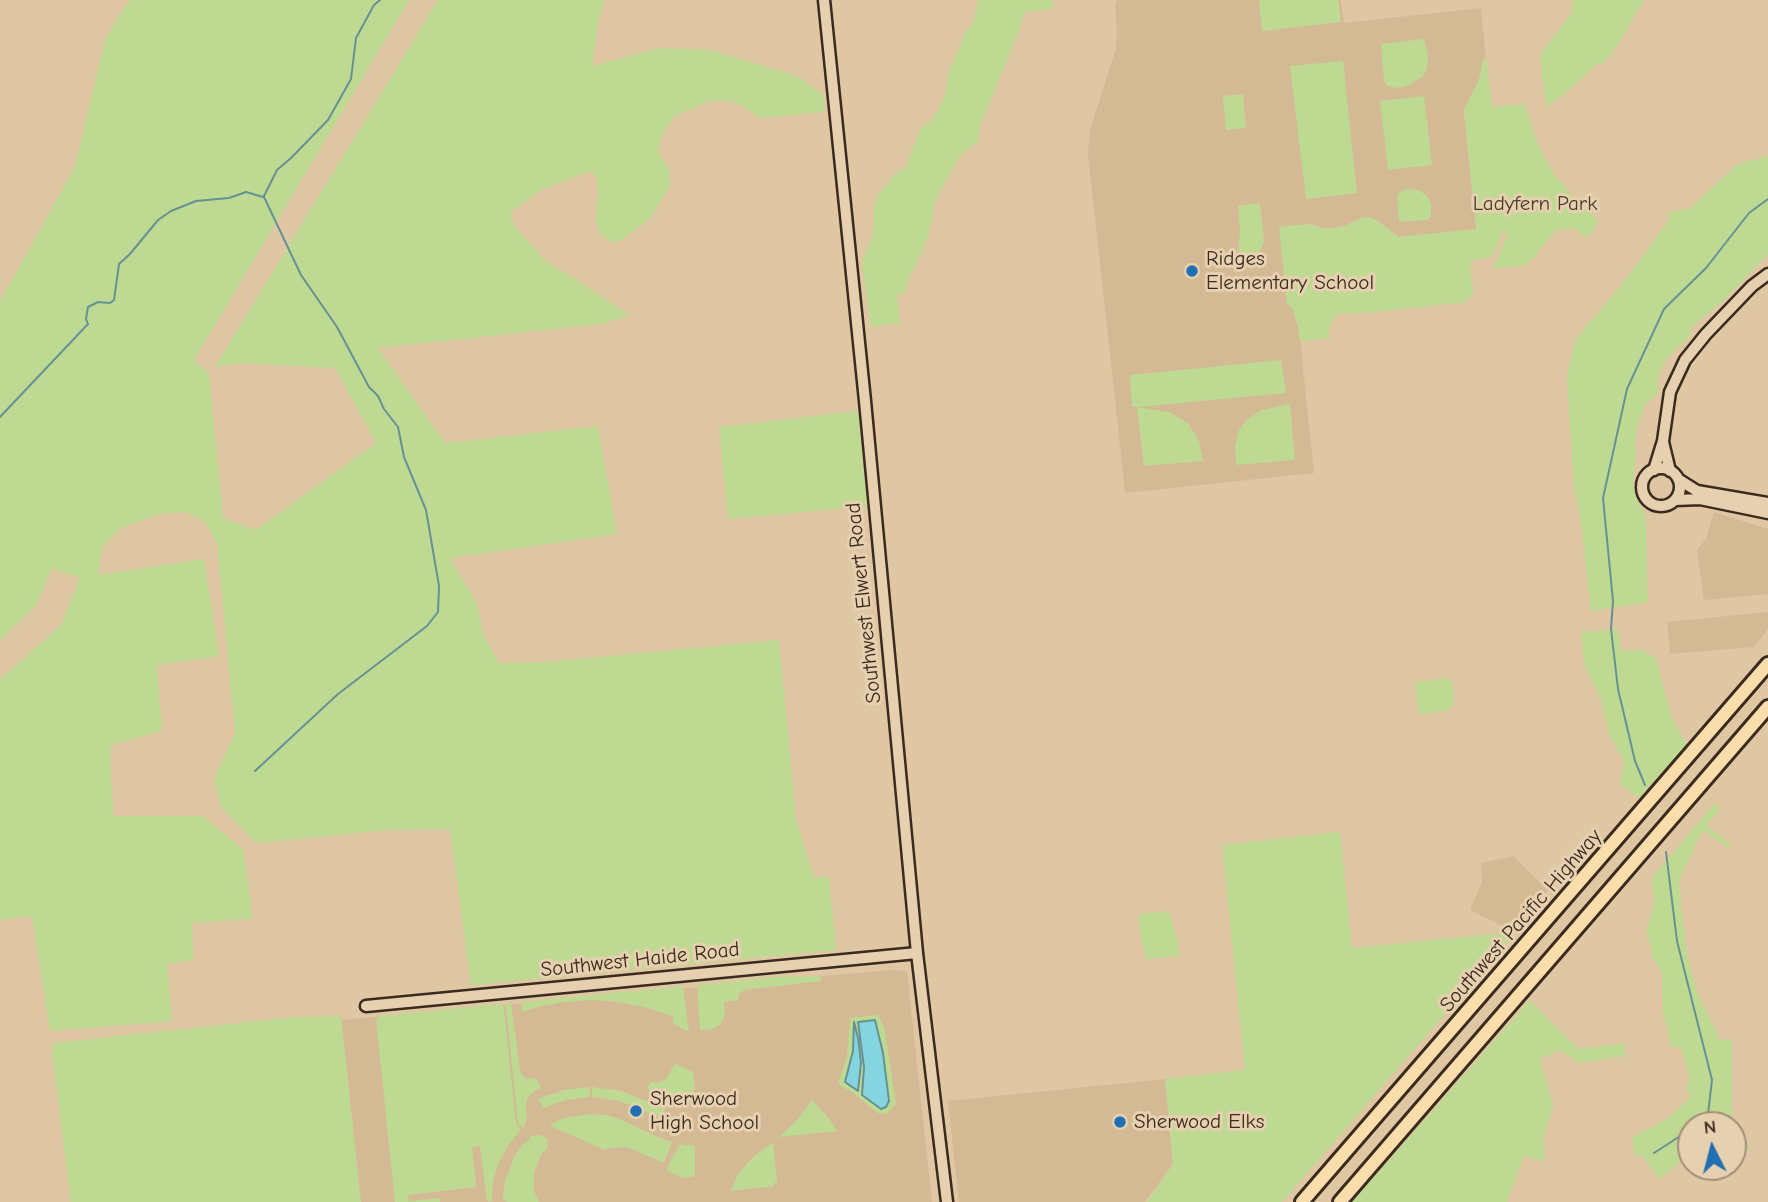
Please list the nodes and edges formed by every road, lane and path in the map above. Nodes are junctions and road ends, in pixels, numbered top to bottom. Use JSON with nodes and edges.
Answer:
{"nodes":[{"id":1,"x":824,"y":0,"type":"edge"},
{"id":2,"x":1768,"y":274,"type":"edge"},
{"id":3,"x":1663,"y":441,"type":"junction"},
{"id":4,"x":1654,"y":470,"type":"junction"},
{"id":5,"x":1671,"y":471,"type":"junction"},
{"id":6,"x":1678,"y":480,"type":"junction"},
{"id":7,"x":1675,"y":500,"type":"junction"},
{"id":8,"x":1768,"y":503,"type":"edge"},
{"id":9,"x":1768,"y":513,"type":"edge"},
{"id":10,"x":1768,"y":664,"type":"edge"},
{"id":11,"x":1768,"y":707,"type":"edge"},
{"id":12,"x":917,"y":953,"type":"junction"},
{"id":13,"x":366,"y":1006,"type":"dead end"},
{"id":14,"x":947,"y":1202,"type":"edge"},
{"id":15,"x":1302,"y":1202,"type":"edge"},
{"id":16,"x":1340,"y":1202,"type":"edge"}],
"edges":[{"from":1,"to":12,"type":"main road","name":"Southwest Elwert Road"},
{"from":2,"to":3,"type":"main road"},
{"from":3,"to":4,"type":"main road"},
{"from":3,"to":5,"type":"main road"},
{"from":4,"to":5,"type":"main road"},
{"from":4,"to":7,"type":"main road"},
{"from":5,"to":6,"type":"main road"},
{"from":6,"to":7,"type":"main road"},
{"from":6,"to":8,"type":"main road"},
{"from":7,"to":9,"type":"main road"},
{"from":10,"to":15,"type":"highway","name":"Southwest Pacific Highway"},
{"from":11,"to":16,"type":"highway"},
{"from":12,"to":13,"type":"main road","name":"Southwest Haide Road"},
{"from":12,"to":14,"type":"main road","name":"Southwest Elwert Road"}]}
